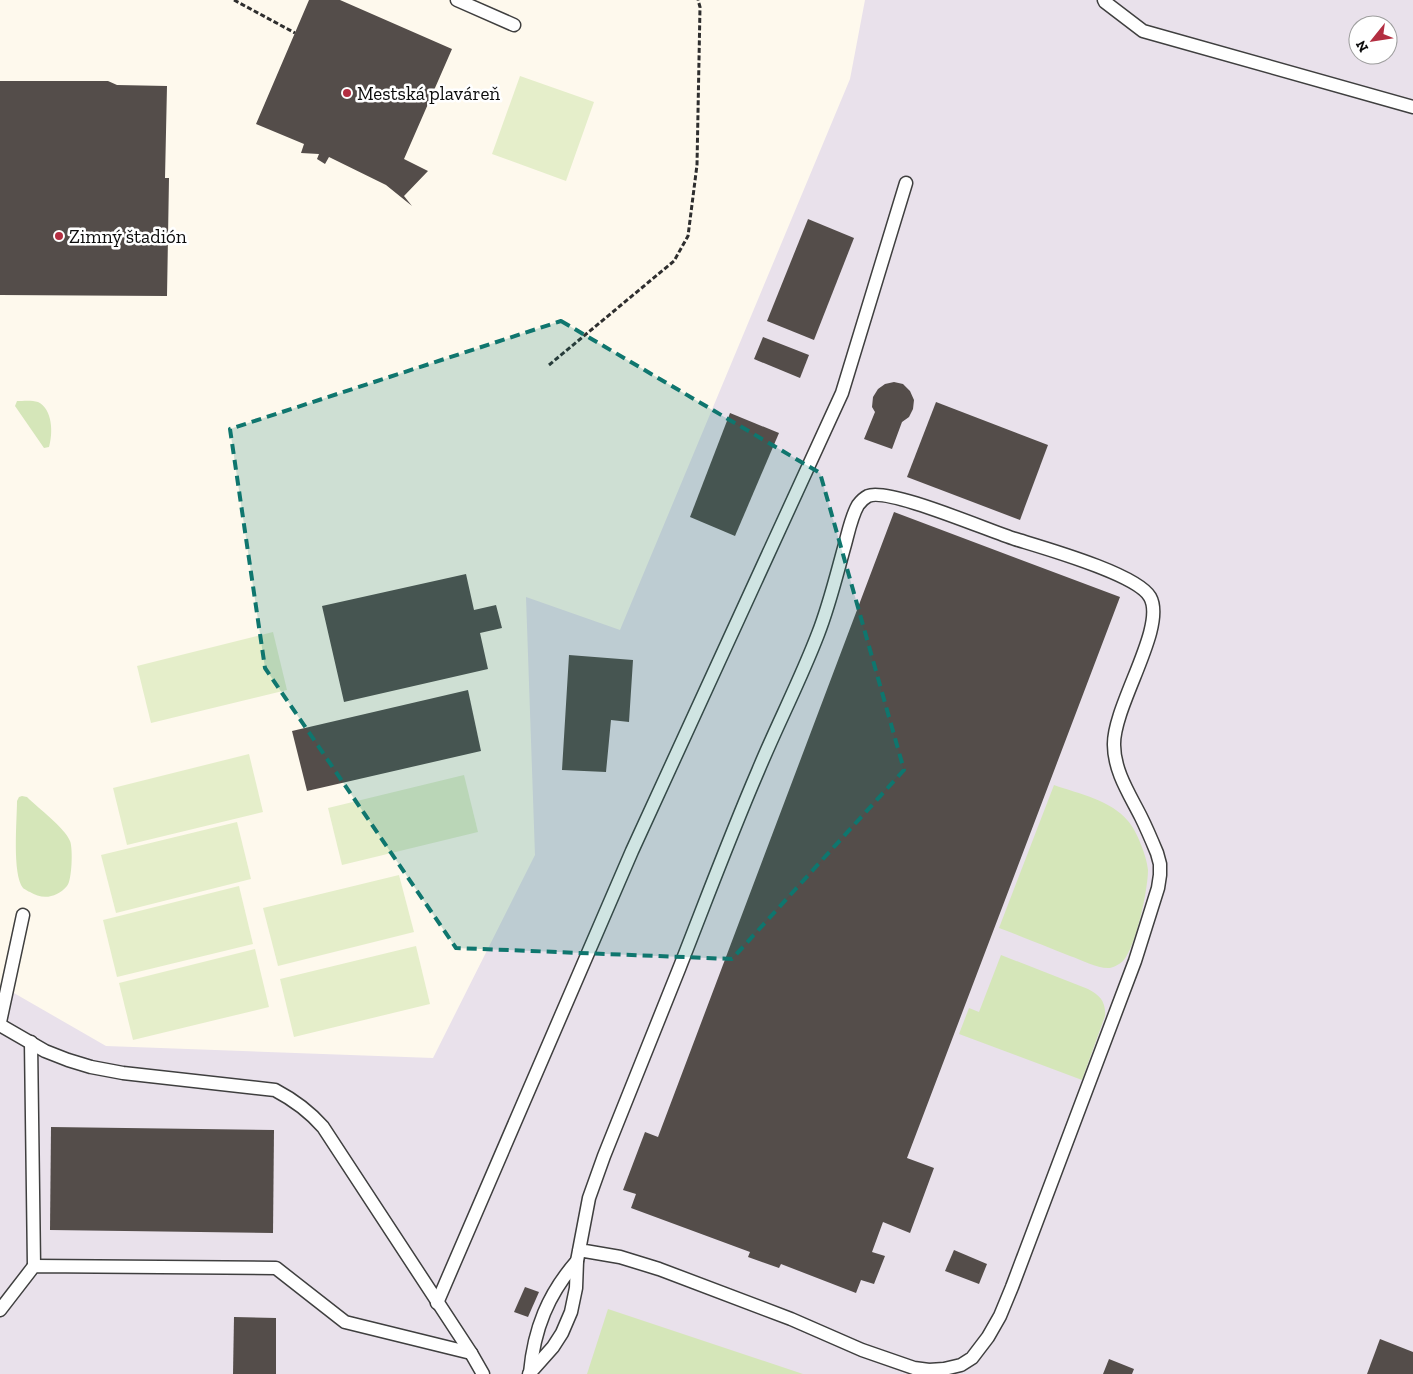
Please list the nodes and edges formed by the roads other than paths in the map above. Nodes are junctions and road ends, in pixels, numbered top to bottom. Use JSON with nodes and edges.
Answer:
{"nodes":[{"id":1,"x":456,"y":0,"type":"edge"},
{"id":2,"x":1104,"y":0,"type":"edge"},
{"id":3,"x":514,"y":25,"type":"dead end"},
{"id":4,"x":1413,"y":107,"type":"edge"},
{"id":5,"x":906,"y":183,"type":"dead end"},
{"id":6,"x":23,"y":915,"type":"dead end"},
{"id":7,"x":0,"y":1023,"type":"edge"},
{"id":8,"x":31,"y":1042,"type":"junction"},
{"id":9,"x":578,"y":1255,"type":"junction"},
{"id":10,"x":34,"y":1266,"type":"junction"},
{"id":11,"x":437,"y":1303,"type":"junction"},
{"id":12,"x":0,"y":1310,"type":"edge"},
{"id":13,"x":471,"y":1353,"type":"junction"},
{"id":14,"x":529,"y":1373,"type":"edge"},
{"id":15,"x":482,"y":1374,"type":"edge"}],
"edges":[{"from":1,"to":3,"type":"lane"},
{"from":2,"to":4,"type":"lane"},
{"from":5,"to":11,"type":"lane"},
{"from":6,"to":7,"type":"lane"},
{"from":7,"to":8,"type":"lane"},
{"from":8,"to":10,"type":"lane"},
{"from":8,"to":11,"type":"lane"},
{"from":9,"to":9,"type":"lane"},
{"from":9,"to":14,"type":"lane"},
{"from":9,"to":14,"type":"lane"},
{"from":10,"to":12,"type":"lane"},
{"from":10,"to":13,"type":"lane"},
{"from":11,"to":13,"type":"lane"},
{"from":13,"to":15,"type":"lane"}]}
